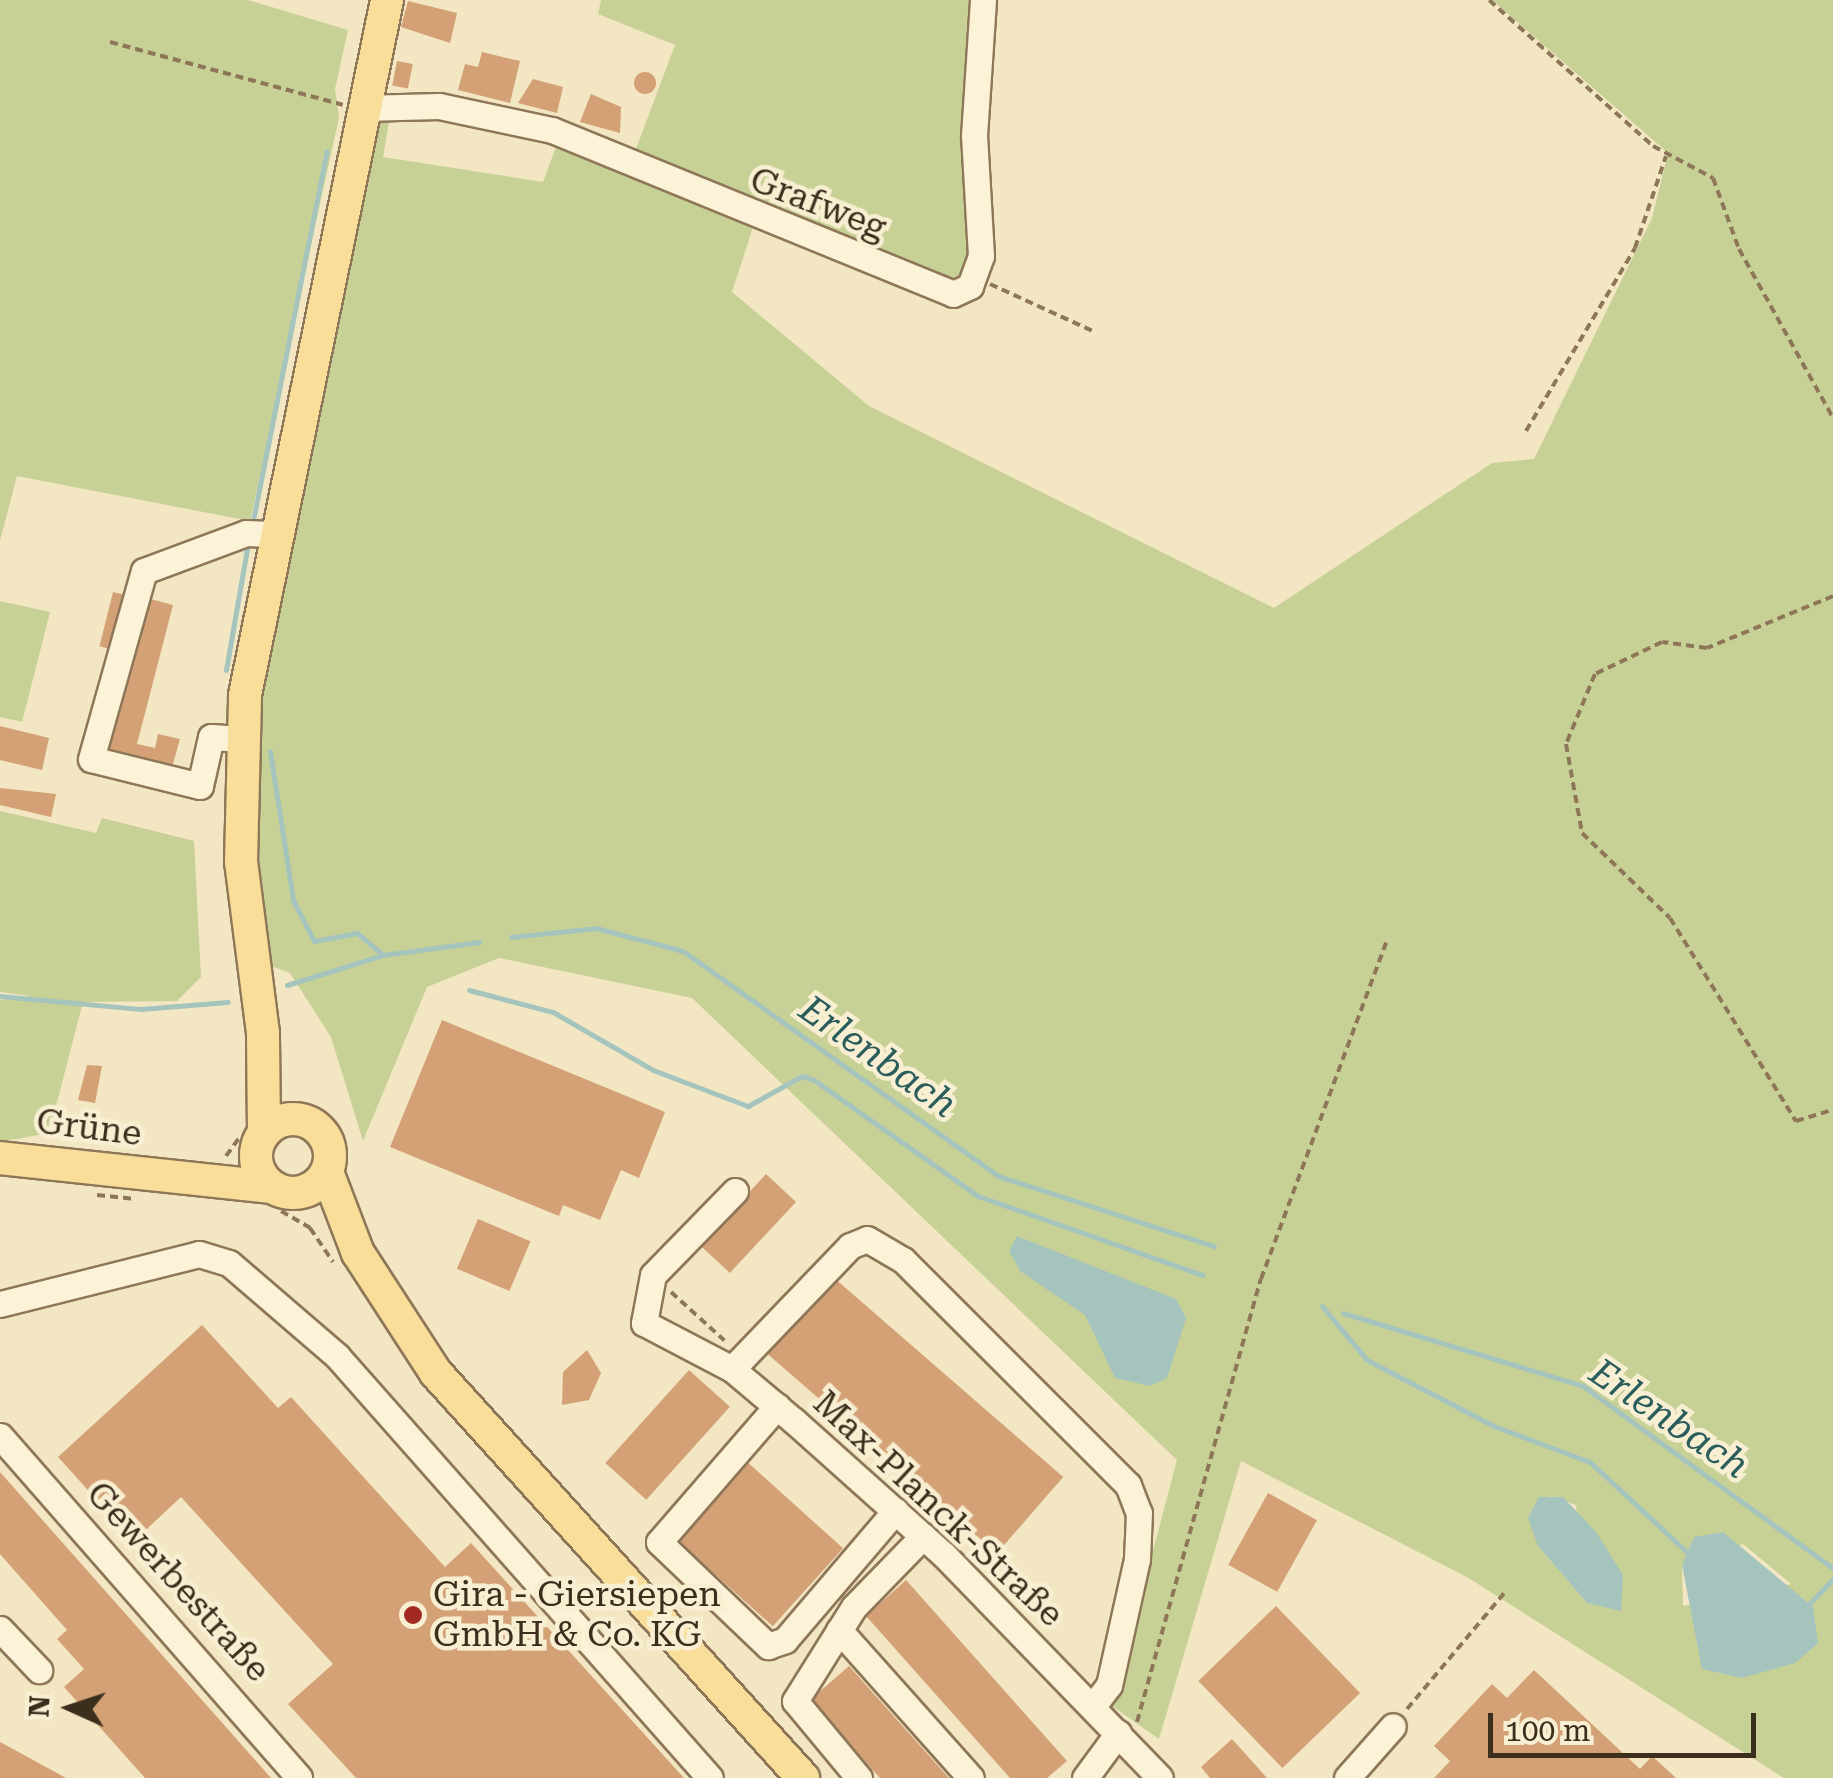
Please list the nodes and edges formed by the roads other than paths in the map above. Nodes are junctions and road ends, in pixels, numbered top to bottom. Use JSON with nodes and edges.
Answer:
{"nodes":[{"id":1,"x":387,"y":0,"type":"edge"},
{"id":2,"x":983,"y":0,"type":"edge"},
{"id":3,"x":356,"y":107,"type":"junction"},
{"id":4,"x":272,"y":534,"type":"junction"},
{"id":5,"x":241,"y":739,"type":"junction"},
{"id":6,"x":263,"y":1033,"type":"junction"},
{"id":7,"x":304,"y":1120,"type":"junction"},
{"id":8,"x":261,"y":1140,"type":"junction"},
{"id":9,"x":0,"y":1158,"type":"edge"},
{"id":10,"x":328,"y":1172,"type":"junction"},
{"id":11,"x":168,"y":1177,"type":"junction"},
{"id":12,"x":282,"y":1190,"type":"junction"},
{"id":13,"x":735,"y":1191,"type":"dead end"},
{"id":14,"x":358,"y":1253,"type":"junction"},
{"id":15,"x":0,"y":1304,"type":"edge"},
{"id":16,"x":732,"y":1369,"type":"junction"},
{"id":17,"x":777,"y":1406,"type":"junction"},
{"id":18,"x":0,"y":1436,"type":"edge"},
{"id":19,"x":895,"y":1511,"type":"junction"},
{"id":20,"x":923,"y":1536,"type":"junction"},
{"id":21,"x":0,"y":1628,"type":"edge"},
{"id":22,"x":839,"y":1630,"type":"junction"},
{"id":23,"x":39,"y":1670,"type":"dead end"},
{"id":24,"x":1093,"y":1706,"type":"junction"},
{"id":25,"x":1393,"y":1726,"type":"road end"},
{"id":26,"x":1118,"y":1732,"type":"junction"},
{"id":27,"x":299,"y":1778,"type":"edge"},
{"id":28,"x":710,"y":1778,"type":"edge"},
{"id":29,"x":803,"y":1778,"type":"edge"},
{"id":30,"x":859,"y":1778,"type":"edge"},
{"id":31,"x":971,"y":1778,"type":"edge"},
{"id":32,"x":1085,"y":1778,"type":"edge"},
{"id":33,"x":1160,"y":1778,"type":"edge"},
{"id":34,"x":1347,"y":1778,"type":"edge"}],
"edges":[{"from":1,"to":3,"type":"main road"},
{"from":2,"to":3,"type":"street","name":"Grafweg"},
{"from":3,"to":4,"type":"main road"},
{"from":4,"to":5,"type":"main road"},
{"from":4,"to":5,"type":"street"},
{"from":5,"to":6,"type":"main road"},
{"from":6,"to":7,"type":"main road"},
{"from":6,"to":8,"type":"main road"},
{"from":7,"to":8,"type":"main road","name":"Grüne"},
{"from":7,"to":10,"type":"main road"},
{"from":8,"to":11,"type":"main road","name":"Grüne"},
{"from":8,"to":12,"type":"main road"},
{"from":9,"to":11,"type":"main road","name":"Grüne"},
{"from":10,"to":12,"type":"main road"},
{"from":10,"to":14,"type":"main road"},
{"from":11,"to":12,"type":"main road","name":"Grüne"},
{"from":12,"to":14,"type":"main road"},
{"from":13,"to":16,"type":"street","name":"Max-Planck-Straße"},
{"from":14,"to":29,"type":"main road"},
{"from":15,"to":28,"type":"street"},
{"from":16,"to":17,"type":"street","name":"Max-Planck-Straße"},
{"from":16,"to":24,"type":"street"},
{"from":17,"to":19,"type":"street","name":"Max-Planck-Straße"},
{"from":17,"to":19,"type":"street"},
{"from":18,"to":27,"type":"street","name":"Gewerbestraße"},
{"from":19,"to":20,"type":"street","name":"Max-Planck-Straße"},
{"from":20,"to":22,"type":"street"},
{"from":20,"to":24,"type":"street","name":"Max-Planck-Straße"},
{"from":21,"to":23,"type":"street"},
{"from":22,"to":30,"type":"street"},
{"from":22,"to":31,"type":"street"},
{"from":24,"to":26,"type":"street","name":"Max-Planck-Straße"},
{"from":25,"to":34,"type":"street"},
{"from":26,"to":32,"type":"street"},
{"from":26,"to":33,"type":"street","name":"Max-Planck-Straße"}]}
